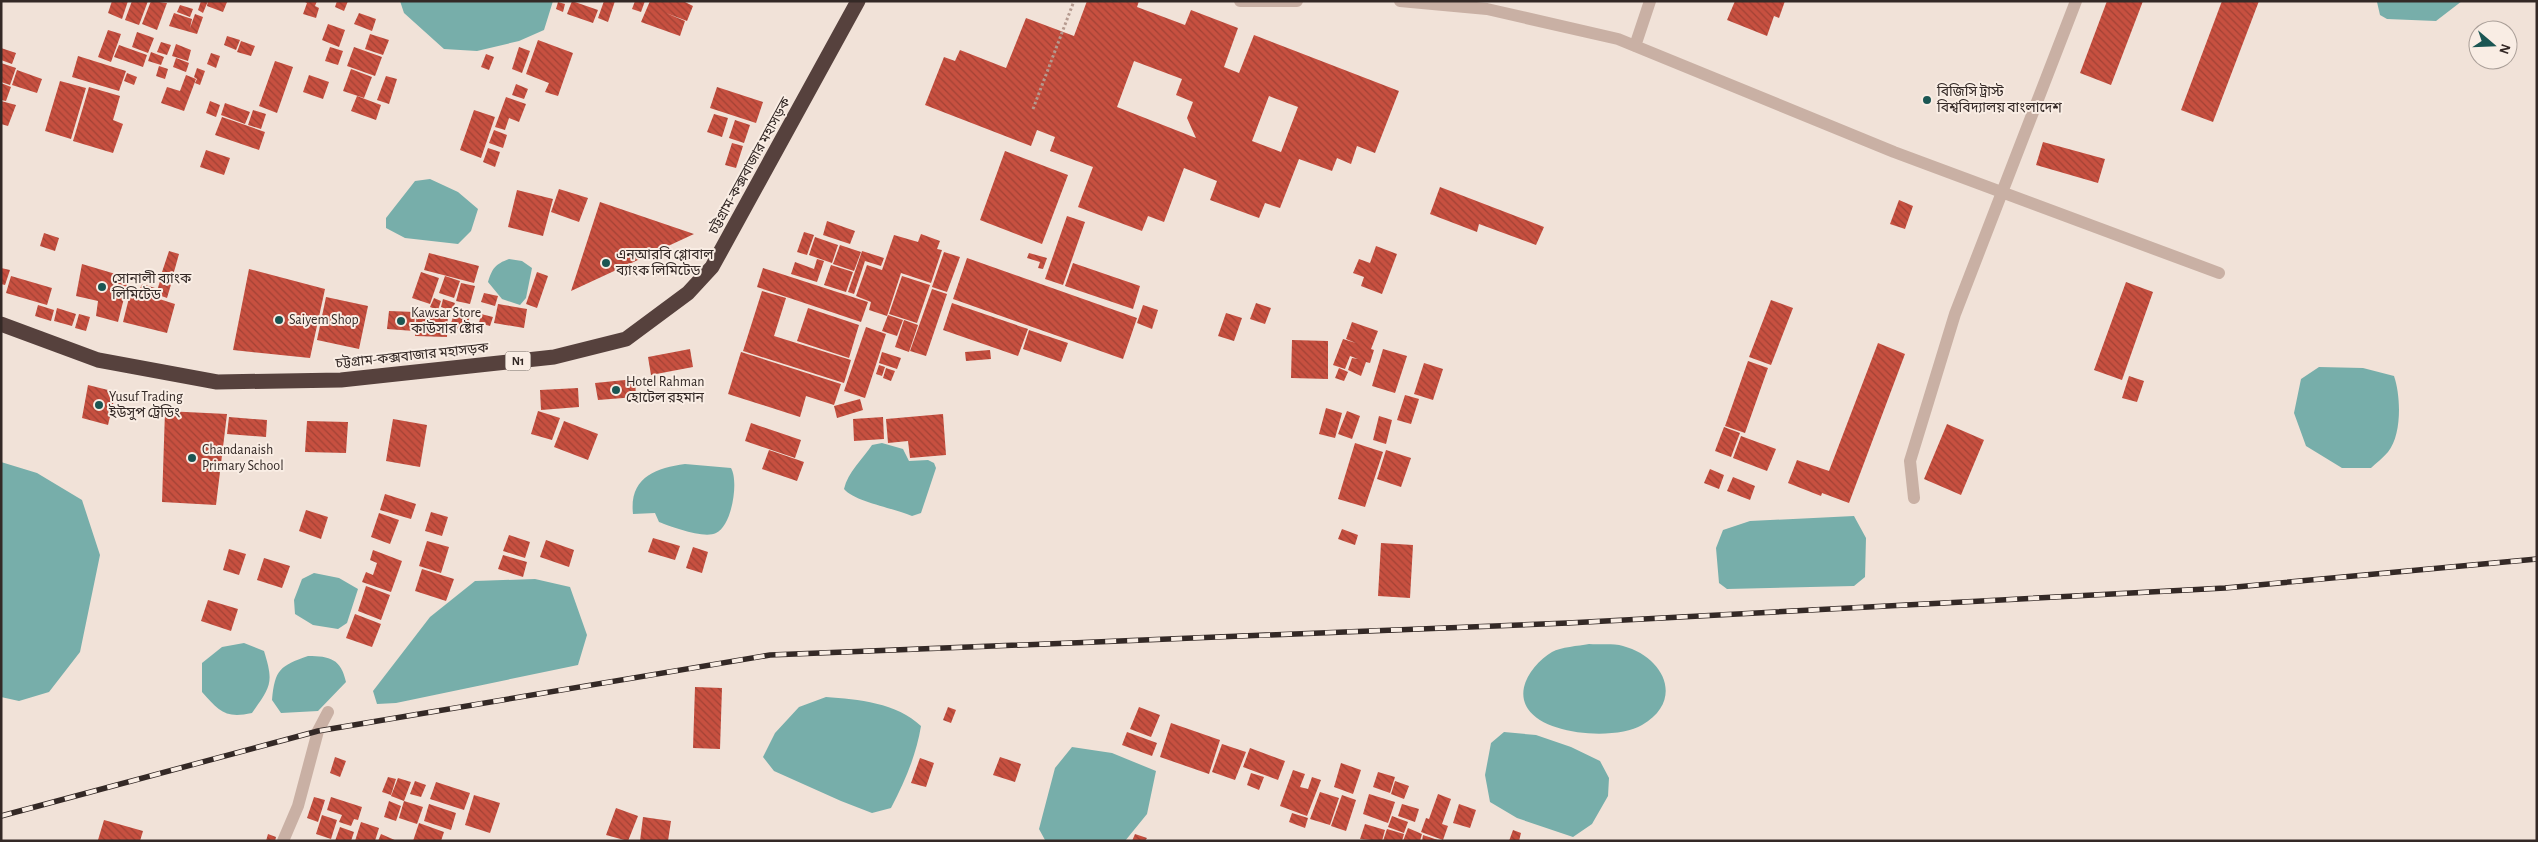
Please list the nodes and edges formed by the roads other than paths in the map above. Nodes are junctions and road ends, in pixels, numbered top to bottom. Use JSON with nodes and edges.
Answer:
{"nodes":[{"id":1,"x":858,"y":1,"type":"edge"},
{"id":2,"x":1240,"y":1,"type":"edge"},
{"id":3,"x":1297,"y":1,"type":"edge"},
{"id":4,"x":1400,"y":1,"type":"edge"},
{"id":5,"x":1650,"y":1,"type":"edge"},
{"id":6,"x":2076,"y":1,"type":"edge"},
{"id":7,"x":1635,"y":46,"type":"junction"},
{"id":8,"x":2003,"y":194,"type":"junction"},
{"id":9,"x":2219,"y":273,"type":"dead end"},
{"id":10,"x":1,"y":324,"type":"edge"},
{"id":11,"x":1914,"y":498,"type":"dead end"},
{"id":12,"x":328,"y":712,"type":"dead end"},
{"id":13,"x":283,"y":841,"type":"edge"}],
"edges":[{"from":1,"to":10,"type":"highway","name":"চট্টগ্রাম-কক্সবাজার মহাসড়ক","number":"N1"},
{"from":2,"to":3,"type":"street"},
{"from":4,"to":7,"type":"street"},
{"from":5,"to":7,"type":"street"},
{"from":6,"to":8,"type":"street"},
{"from":7,"to":8,"type":"street"},
{"from":8,"to":9,"type":"street"},
{"from":8,"to":11,"type":"street"},
{"from":12,"to":13,"type":"street"}]}
